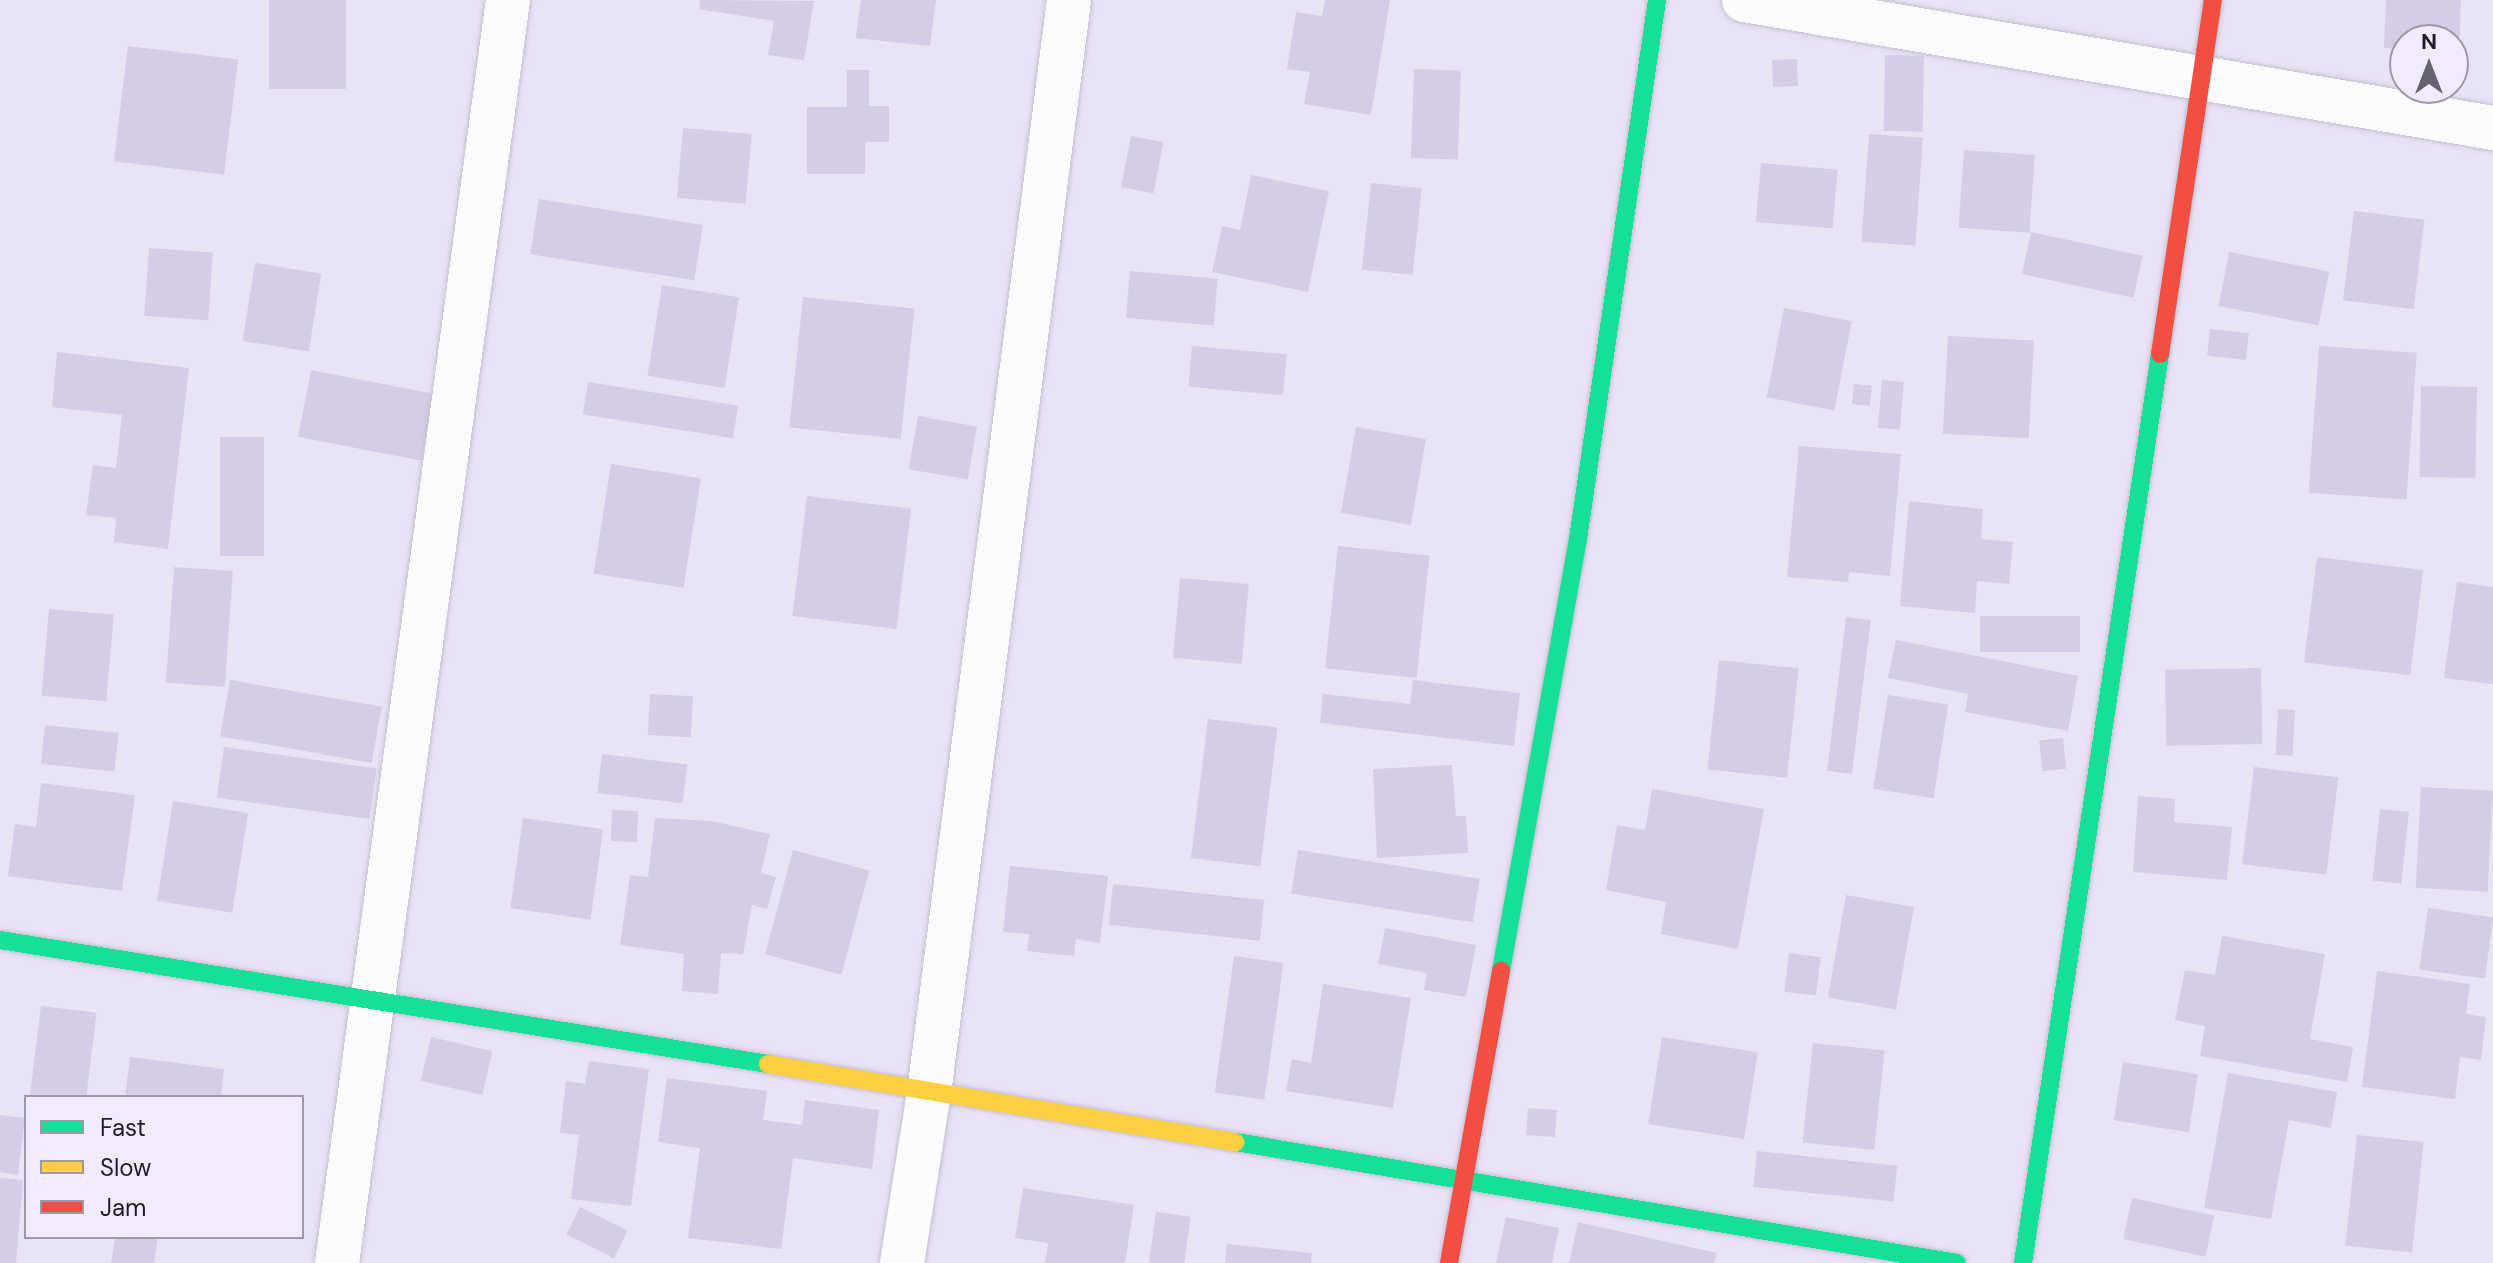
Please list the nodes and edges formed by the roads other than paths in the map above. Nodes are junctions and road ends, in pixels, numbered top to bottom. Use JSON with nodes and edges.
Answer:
{"nodes":[{"id":1,"x":508,"y":0,"type":"edge"},
{"id":2,"x":1069,"y":0,"type":"edge"},
{"id":3,"x":1657,"y":0,"type":"edge"},
{"id":4,"x":1744,"y":0,"type":"edge"},
{"id":5,"x":2213,"y":0,"type":"edge"},
{"id":6,"x":2200,"y":78,"type":"junction"},
{"id":7,"x":2493,"y":128,"type":"edge"},
{"id":8,"x":0,"y":940,"type":"edge"},
{"id":9,"x":374,"y":998,"type":"junction"},
{"id":10,"x":929,"y":1093,"type":"junction"},
{"id":11,"x":1463,"y":1181,"type":"junction"},
{"id":12,"x":337,"y":1263,"type":"edge"},
{"id":13,"x":902,"y":1263,"type":"edge"},
{"id":14,"x":1449,"y":1263,"type":"edge"},
{"id":15,"x":1957,"y":1263,"type":"edge"},
{"id":16,"x":2023,"y":1263,"type":"edge"}],
"edges":[{"from":1,"to":9,"type":"street"},
{"from":2,"to":10,"type":"street"},
{"from":3,"to":11,"type":"street"},
{"from":4,"to":6,"type":"street"},
{"from":5,"to":6,"type":"street"},
{"from":6,"to":7,"type":"street"},
{"from":6,"to":16,"type":"street"},
{"from":8,"to":9,"type":"street"},
{"from":9,"to":10,"type":"street"},
{"from":9,"to":12,"type":"street"},
{"from":10,"to":11,"type":"street"},
{"from":10,"to":13,"type":"street"},
{"from":11,"to":14,"type":"street"},
{"from":11,"to":15,"type":"street"}]}
